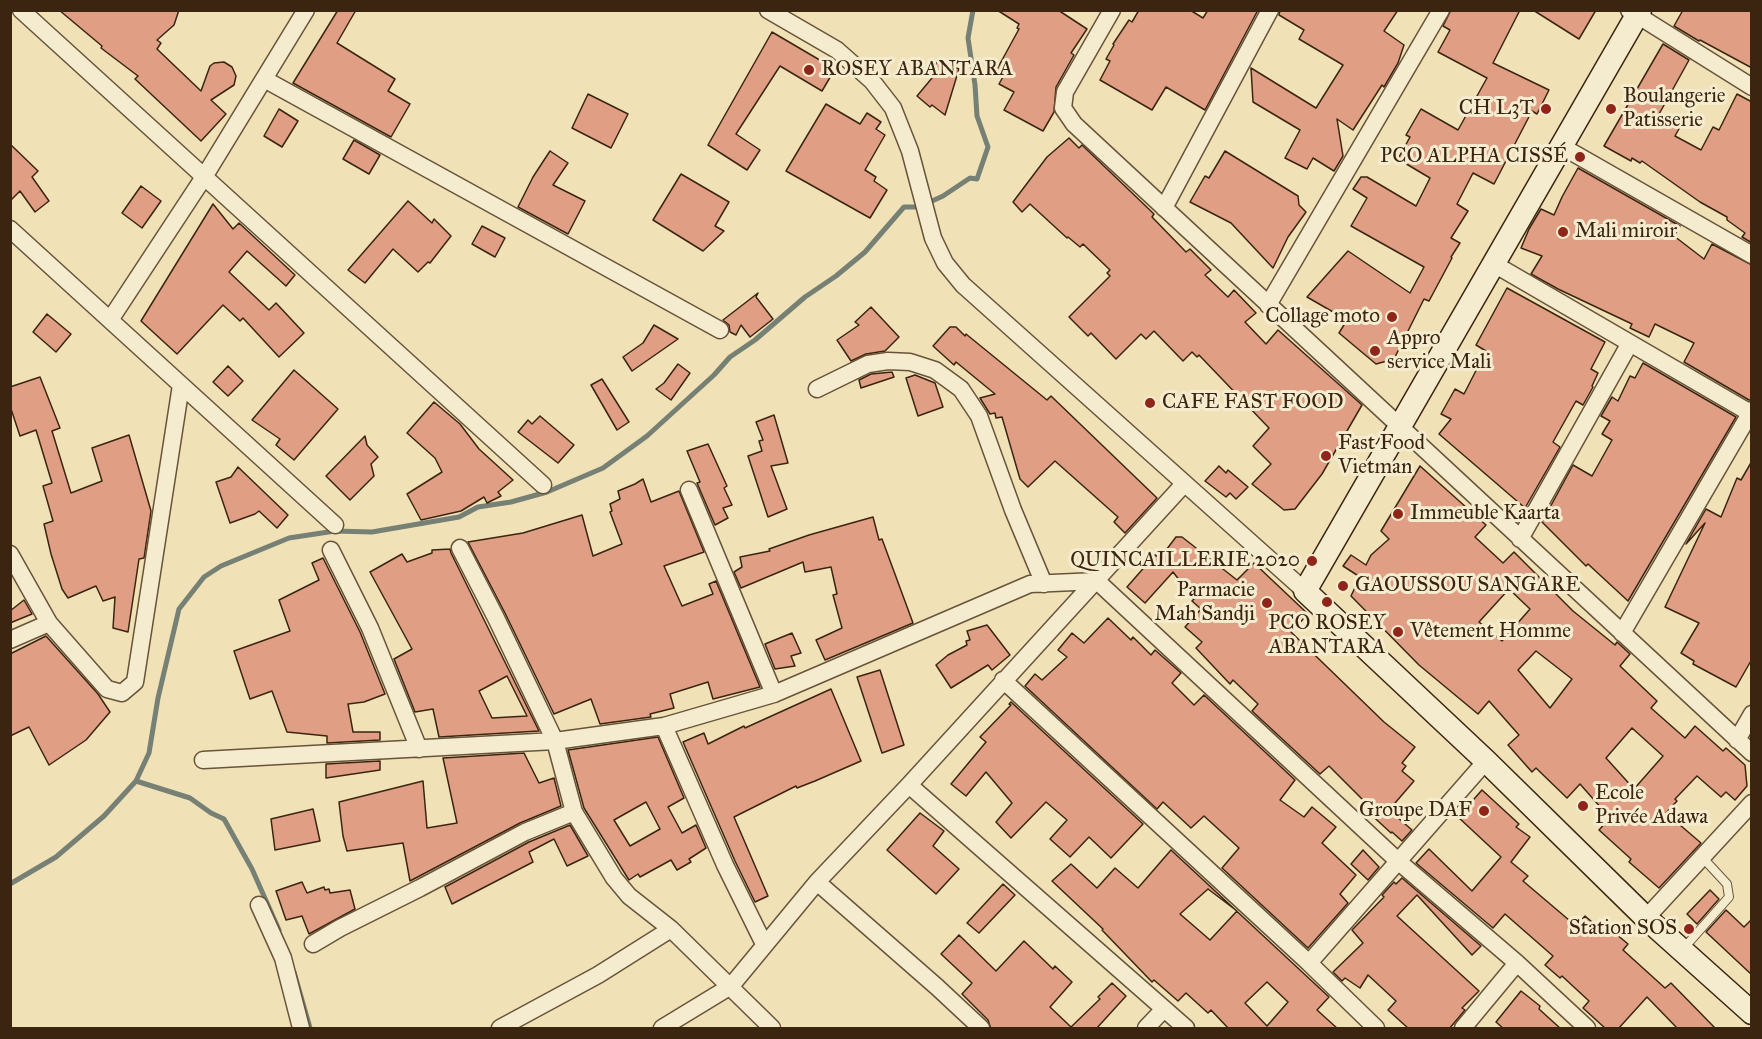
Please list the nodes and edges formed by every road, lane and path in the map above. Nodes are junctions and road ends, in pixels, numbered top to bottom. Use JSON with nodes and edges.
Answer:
{"nodes":[{"id":1,"x":21,"y":10,"type":"edge"},
{"id":2,"x":306,"y":10,"type":"edge"},
{"id":3,"x":768,"y":10,"type":"edge"},
{"id":4,"x":1112,"y":10,"type":"edge"},
{"id":5,"x":1270,"y":10,"type":"edge"},
{"id":6,"x":1441,"y":10,"type":"edge"},
{"id":7,"x":1635,"y":12,"type":"edge"},
{"id":8,"x":264,"y":79,"type":"junction"},
{"id":9,"x":1752,"y":87,"type":"edge"},
{"id":10,"x":1561,"y":146,"type":"junction"},
{"id":11,"x":204,"y":177,"type":"junction"},
{"id":12,"x":1164,"y":208,"type":"junction"},
{"id":13,"x":10,"y":230,"type":"edge"},
{"id":14,"x":1752,"y":255,"type":"edge"},
{"id":15,"x":1494,"y":264,"type":"junction"},
{"id":16,"x":1268,"y":304,"type":"junction"},
{"id":17,"x":110,"y":320,"type":"junction"},
{"id":18,"x":720,"y":330,"type":"dead end"},
{"id":19,"x":1630,"y":343,"type":"junction"},
{"id":20,"x":181,"y":385,"type":"junction"},
{"id":21,"x":817,"y":389,"type":"dead end"},
{"id":22,"x":1751,"y":413,"type":"edge"},
{"id":23,"x":1400,"y":426,"type":"junction"},
{"id":24,"x":1184,"y":484,"type":"junction"},
{"id":25,"x":543,"y":485,"type":"dead end"},
{"id":26,"x":689,"y":490,"type":"dead end"},
{"id":27,"x":335,"y":525,"type":"dead end"},
{"id":28,"x":1520,"y":539,"type":"junction"},
{"id":29,"x":460,"y":548,"type":"dead end"},
{"id":30,"x":331,"y":550,"type":"dead end"},
{"id":31,"x":10,"y":554,"type":"edge"},
{"id":32,"x":1097,"y":581,"type":"junction"},
{"id":33,"x":1044,"y":584,"type":"junction"},
{"id":34,"x":1305,"y":591,"type":"junction"},
{"id":35,"x":49,"y":623,"type":"junction"},
{"id":36,"x":1622,"y":633,"type":"junction"},
{"id":37,"x":10,"y":640,"type":"edge"},
{"id":38,"x":1003,"y":680,"type":"junction"},
{"id":39,"x":774,"y":694,"type":"junction"},
{"id":40,"x":1752,"y":714,"type":"edge"},
{"id":41,"x":664,"y":726,"type":"junction"},
{"id":42,"x":1737,"y":740,"type":"junction"},
{"id":43,"x":555,"y":741,"type":"junction"},
{"id":44,"x":419,"y":749,"type":"junction"},
{"id":45,"x":1752,"y":753,"type":"edge"},
{"id":46,"x":203,"y":760,"type":"dead end"},
{"id":47,"x":1486,"y":762,"type":"junction"},
{"id":48,"x":909,"y":785,"type":"junction"},
{"id":49,"x":1752,"y":802,"type":"edge"},
{"id":50,"x":574,"y":812,"type":"junction"},
{"id":51,"x":1701,"y":857,"type":"junction"},
{"id":52,"x":1399,"y":862,"type":"junction"},
{"id":53,"x":817,"y":882,"type":"junction"},
{"id":54,"x":259,"y":905,"type":"dead end"},
{"id":55,"x":1646,"y":918,"type":"junction"},
{"id":56,"x":671,"y":928,"type":"junction"},
{"id":57,"x":313,"y":944,"type":"dead end"},
{"id":58,"x":765,"y":944,"type":"junction"},
{"id":59,"x":1682,"y":950,"type":"junction"},
{"id":60,"x":1309,"y":963,"type":"junction"},
{"id":61,"x":1517,"y":963,"type":"junction"},
{"id":62,"x":731,"y":986,"type":"junction"},
{"id":63,"x":1163,"y":1010,"type":"junction"},
{"id":64,"x":1752,"y":1013,"type":"edge"},
{"id":65,"x":301,"y":1029,"type":"edge"},
{"id":66,"x":500,"y":1029,"type":"edge"},
{"id":67,"x":662,"y":1029,"type":"edge"},
{"id":68,"x":772,"y":1029,"type":"edge"},
{"id":69,"x":981,"y":1029,"type":"edge"},
{"id":70,"x":1146,"y":1029,"type":"edge"},
{"id":71,"x":1186,"y":1029,"type":"edge"},
{"id":72,"x":1376,"y":1029,"type":"edge"},
{"id":73,"x":1463,"y":1029,"type":"edge"},
{"id":74,"x":1587,"y":1029,"type":"edge"}],
"edges":[{"from":1,"to":11,"type":"street"},
{"from":2,"to":8,"type":"street"},
{"from":3,"to":24,"type":"street"},
{"from":4,"to":12,"type":"street"},
{"from":5,"to":12,"type":"street"},
{"from":6,"to":16,"type":"street"},
{"from":7,"to":9,"type":"street"},
{"from":7,"to":10,"type":"main road"},
{"from":8,"to":11,"type":"street"},
{"from":8,"to":18,"type":"street"},
{"from":10,"to":14,"type":"street"},
{"from":10,"to":15,"type":"main road"},
{"from":11,"to":17,"type":"street"},
{"from":11,"to":25,"type":"street"},
{"from":12,"to":16,"type":"street"},
{"from":13,"to":17,"type":"street"},
{"from":15,"to":19,"type":"street"},
{"from":15,"to":23,"type":"main road"},
{"from":16,"to":23,"type":"street"},
{"from":17,"to":20,"type":"street"},
{"from":19,"to":22,"type":"street"},
{"from":19,"to":28,"type":"street"},
{"from":20,"to":27,"type":"street"},
{"from":20,"to":35,"type":"street"},
{"from":21,"to":33,"type":"street"},
{"from":22,"to":36,"type":"street"},
{"from":23,"to":28,"type":"street"},
{"from":23,"to":34,"type":"main road"},
{"from":24,"to":32,"type":"street"},
{"from":24,"to":34,"type":"street"},
{"from":26,"to":39,"type":"street"},
{"from":28,"to":36,"type":"street"},
{"from":29,"to":43,"type":"street"},
{"from":30,"to":44,"type":"street"},
{"from":31,"to":35,"type":"street"},
{"from":32,"to":33,"type":"street"},
{"from":32,"to":38,"type":"street"},
{"from":32,"to":52,"type":"street"},
{"from":33,"to":39,"type":"street"},
{"from":34,"to":47,"type":"main road"},
{"from":35,"to":37,"type":"street"},
{"from":36,"to":42,"type":"street"},
{"from":38,"to":48,"type":"street"},
{"from":38,"to":60,"type":"street"},
{"from":39,"to":41,"type":"street"},
{"from":40,"to":42,"type":"street"},
{"from":41,"to":43,"type":"street"},
{"from":41,"to":58,"type":"street"},
{"from":42,"to":45,"type":"street"},
{"from":43,"to":44,"type":"street"},
{"from":43,"to":50,"type":"street"},
{"from":44,"to":46,"type":"street"},
{"from":47,"to":52,"type":"street"},
{"from":47,"to":55,"type":"main road"},
{"from":48,"to":53,"type":"street"},
{"from":48,"to":63,"type":"street"},
{"from":49,"to":51,"type":"street"},
{"from":50,"to":56,"type":"street"},
{"from":50,"to":57,"type":"street"},
{"from":51,"to":55,"type":"street"},
{"from":51,"to":59,"type":"lane"},
{"from":52,"to":60,"type":"street"},
{"from":52,"to":61,"type":"street"},
{"from":53,"to":58,"type":"street"},
{"from":53,"to":69,"type":"street"},
{"from":54,"to":65,"type":"street"},
{"from":55,"to":59,"type":"main road"},
{"from":56,"to":62,"type":"street"},
{"from":56,"to":66,"type":"street"},
{"from":58,"to":62,"type":"street"},
{"from":59,"to":64,"type":"main road"},
{"from":60,"to":72,"type":"street"},
{"from":61,"to":73,"type":"street"},
{"from":61,"to":74,"type":"street"},
{"from":62,"to":67,"type":"street"},
{"from":62,"to":68,"type":"street"},
{"from":63,"to":70,"type":"street"},
{"from":63,"to":71,"type":"street"}]}
